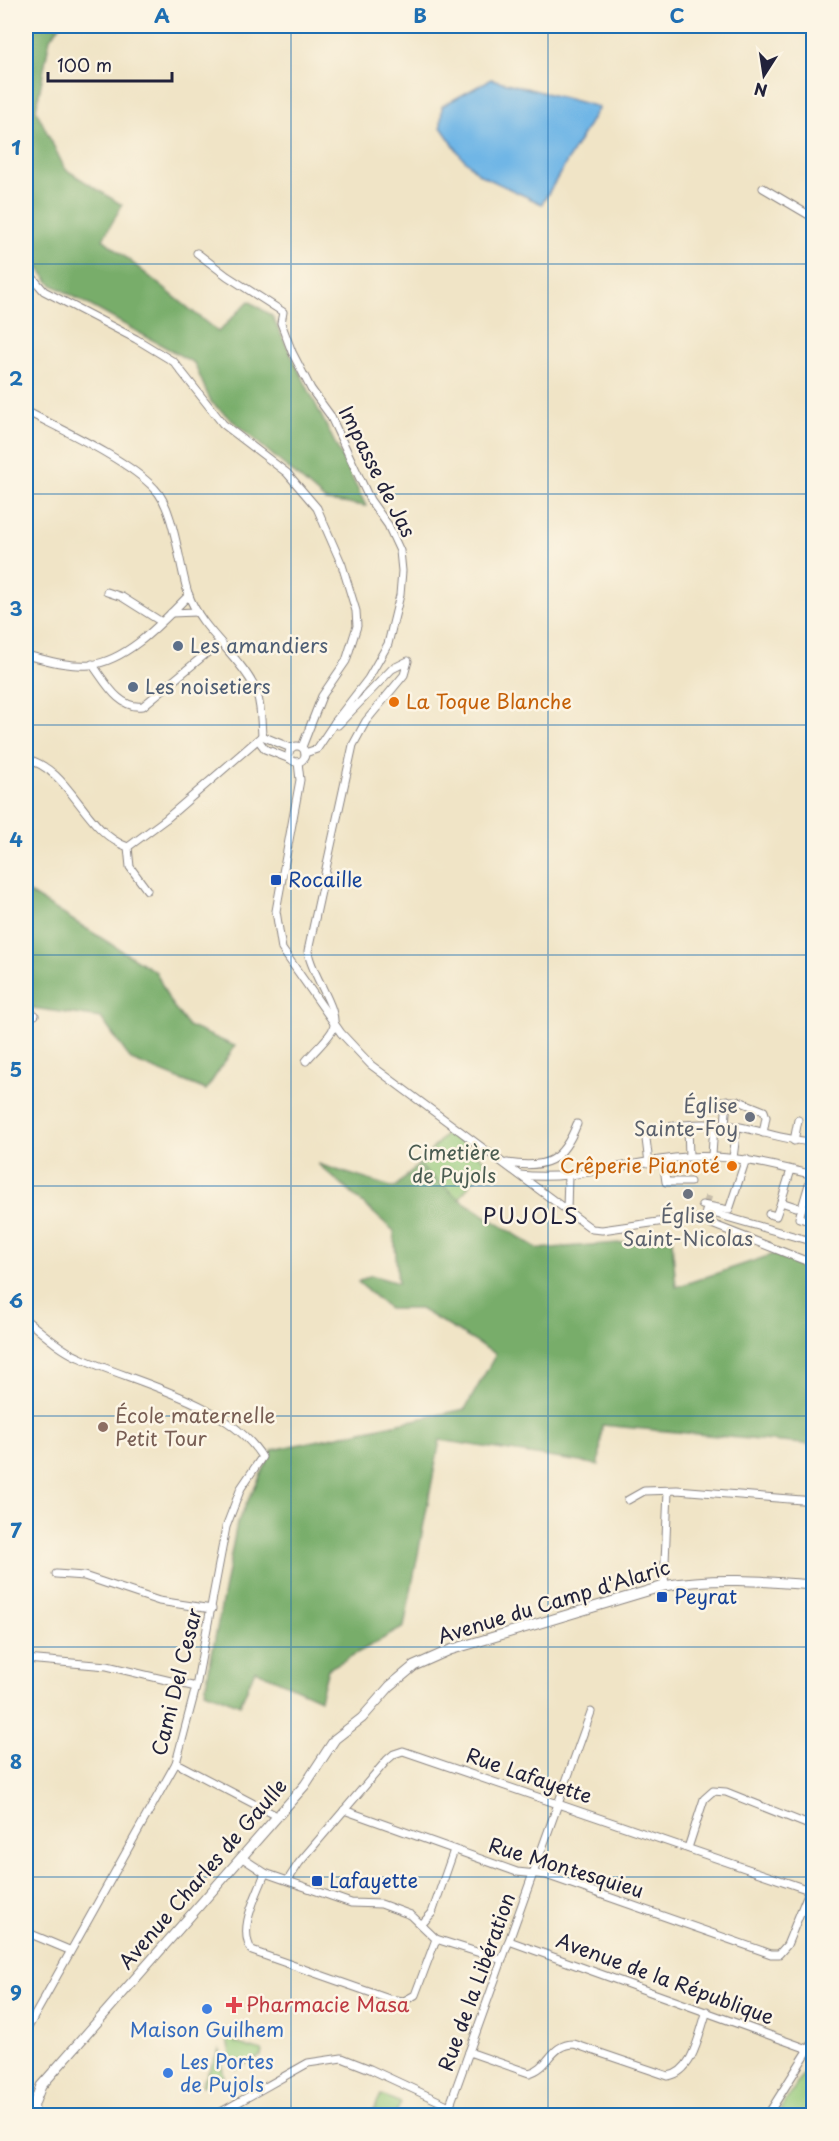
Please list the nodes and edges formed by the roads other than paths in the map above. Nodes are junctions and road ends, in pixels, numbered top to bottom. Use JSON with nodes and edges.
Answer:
{"nodes":[{"id":1,"x":763,"y":188,"type":"dead end"},
{"id":2,"x":813,"y":218,"type":"edge"},
{"id":3,"x":197,"y":253,"type":"dead end"},
{"id":4,"x":26,"y":270,"type":"edge"},
{"id":5,"x":26,"y":411,"type":"edge"},
{"id":6,"x":106,"y":592,"type":"dead end"},
{"id":7,"x":189,"y":595,"type":"junction"},
{"id":8,"x":197,"y":612,"type":"junction"},
{"id":9,"x":171,"y":613,"type":"junction"},
{"id":10,"x":160,"y":621,"type":"junction"},
{"id":11,"x":220,"y":642,"type":"junction"},
{"id":12,"x":26,"y":655,"type":"edge"},
{"id":13,"x":92,"y":664,"type":"junction"},
{"id":14,"x":335,"y":722,"type":"junction"},
{"id":15,"x":260,"y":738,"type":"junction"},
{"id":16,"x":291,"y":748,"type":"junction"},
{"id":17,"x":304,"y":750,"type":"junction"},
{"id":18,"x":26,"y":759,"type":"edge"},
{"id":19,"x":294,"y":760,"type":"junction"},
{"id":20,"x":128,"y":847,"type":"junction"},
{"id":21,"x":147,"y":890,"type":"dead end"},
{"id":22,"x":26,"y":1013,"type":"edge"},
{"id":23,"x":35,"y":1015,"type":"dead end"},
{"id":24,"x":334,"y":1022,"type":"junction"},
{"id":25,"x":306,"y":1061,"type":"dead end"},
{"id":26,"x":727,"y":1100,"type":"junction"},
{"id":27,"x":717,"y":1101,"type":"dead end"},
{"id":28,"x":798,"y":1120,"type":"dead end"},
{"id":29,"x":577,"y":1124,"type":"dead end"},
{"id":30,"x":714,"y":1125,"type":"junction"},
{"id":31,"x":725,"y":1125,"type":"junction"},
{"id":32,"x":688,"y":1126,"type":"junction"},
{"id":33,"x":737,"y":1127,"type":"junction"},
{"id":34,"x":760,"y":1133,"type":"junction"},
{"id":35,"x":794,"y":1141,"type":"junction"},
{"id":36,"x":813,"y":1142,"type":"edge"},
{"id":37,"x":712,"y":1155,"type":"junction"},
{"id":38,"x":690,"y":1156,"type":"junction"},
{"id":39,"x":733,"y":1158,"type":"junction"},
{"id":40,"x":750,"y":1159,"type":"junction"},
{"id":41,"x":663,"y":1160,"type":"junction"},
{"id":42,"x":504,"y":1163,"type":"junction"},
{"id":43,"x":650,"y":1163,"type":"junction"},
{"id":44,"x":790,"y":1170,"type":"junction"},
{"id":45,"x":519,"y":1175,"type":"junction"},
{"id":46,"x":567,"y":1175,"type":"junction"},
{"id":47,"x":813,"y":1175,"type":"edge"},
{"id":48,"x":690,"y":1182,"type":"dead end"},
{"id":49,"x":781,"y":1202,"type":"junction"},
{"id":50,"x":706,"y":1208,"type":"junction"},
{"id":51,"x":796,"y":1208,"type":"dead end"},
{"id":52,"x":567,"y":1210,"type":"junction"},
{"id":53,"x":769,"y":1214,"type":"dead end"},
{"id":54,"x":704,"y":1220,"type":"junction"},
{"id":55,"x":806,"y":1220,"type":"dead end"},
{"id":56,"x":813,"y":1242,"type":"edge"},
{"id":57,"x":813,"y":1264,"type":"edge"},
{"id":58,"x":26,"y":1320,"type":"edge"},
{"id":59,"x":668,"y":1491,"type":"junction"},
{"id":60,"x":628,"y":1500,"type":"dead end"},
{"id":61,"x":813,"y":1501,"type":"edge"},
{"id":62,"x":56,"y":1574,"type":"dead end"},
{"id":63,"x":813,"y":1585,"type":"edge"},
{"id":64,"x":664,"y":1586,"type":"junction"},
{"id":65,"x":212,"y":1609,"type":"junction"},
{"id":66,"x":26,"y":1659,"type":"edge"},
{"id":67,"x":414,"y":1666,"type":"joint"},
{"id":68,"x":196,"y":1686,"type":"junction"},
{"id":69,"x":591,"y":1712,"type":"dead end"},
{"id":70,"x":176,"y":1763,"type":"junction"},
{"id":71,"x":558,"y":1803,"type":"junction"},
{"id":72,"x":344,"y":1810,"type":"junction"},
{"id":73,"x":277,"y":1816,"type":"junction"},
{"id":74,"x":813,"y":1827,"type":"edge"},
{"id":75,"x":688,"y":1848,"type":"junction"},
{"id":76,"x":454,"y":1850,"type":"junction"},
{"id":77,"x":241,"y":1857,"type":"junction"},
{"id":78,"x":266,"y":1872,"type":"junction"},
{"id":79,"x":533,"y":1873,"type":"junction"},
{"id":80,"x":813,"y":1879,"type":"edge"},
{"id":81,"x":288,"y":1880,"type":"junction"},
{"id":82,"x":808,"y":1890,"type":"junction"},
{"id":83,"x":422,"y":1924,"type":"junction"},
{"id":84,"x":26,"y":1932,"type":"edge"},
{"id":85,"x":435,"y":1939,"type":"junction"},
{"id":86,"x":509,"y":1941,"type":"junction"},
{"id":87,"x":69,"y":1950,"type":"junction"},
{"id":88,"x":502,"y":1960,"type":"junction"},
{"id":89,"x":707,"y":2012,"type":"junction"},
{"id":90,"x":26,"y":2031,"type":"edge"},
{"id":91,"x":813,"y":2041,"type":"edge"},
{"id":92,"x":808,"y":2049,"type":"junction"},
{"id":93,"x":469,"y":2052,"type":"junction"},
{"id":94,"x":450,"y":2105,"type":"junction"},
{"id":95,"x":33,"y":2115,"type":"edge"},
{"id":96,"x":214,"y":2115,"type":"edge"},
{"id":97,"x":471,"y":2115,"type":"edge"},
{"id":98,"x":767,"y":2115,"type":"edge"}],
"edges":[{"from":1,"to":2,"type":"street"},
{"from":3,"to":14,"type":"street","name":"Impasse de Jas"},
{"from":4,"to":17,"type":"street"},
{"from":5,"to":7,"type":"street"},
{"from":6,"to":10,"type":"street"},
{"from":7,"to":8,"type":"street"},
{"from":7,"to":9,"type":"street"},
{"from":8,"to":9,"type":"street"},
{"from":8,"to":11,"type":"street"},
{"from":9,"to":10,"type":"street"},
{"from":10,"to":13,"type":"street"},
{"from":11,"to":13,"type":"street"},
{"from":11,"to":15,"type":"street"},
{"from":12,"to":13,"type":"street"},
{"from":14,"to":17,"type":"street","name":"Impasse de Jas"},
{"from":14,"to":24,"type":"street"},
{"from":15,"to":16,"type":"street"},
{"from":15,"to":19,"type":"street"},
{"from":15,"to":20,"type":"street"},
{"from":16,"to":17,"type":"street"},
{"from":16,"to":19,"type":"street"},
{"from":17,"to":19,"type":"street"},
{"from":18,"to":20,"type":"street"},
{"from":19,"to":24,"type":"street"},
{"from":20,"to":21,"type":"street"},
{"from":22,"to":23,"type":"street"},
{"from":24,"to":25,"type":"street"},
{"from":24,"to":42,"type":"street"},
{"from":26,"to":27,"type":"street"},
{"from":26,"to":31,"type":"street"},
{"from":26,"to":34,"type":"street"},
{"from":28,"to":35,"type":"street"},
{"from":29,"to":42,"type":"street"},
{"from":30,"to":31,"type":"street"},
{"from":30,"to":32,"type":"street"},
{"from":30,"to":37,"type":"street"},
{"from":31,"to":33,"type":"street"},
{"from":32,"to":38,"type":"street"},
{"from":32,"to":43,"type":"street"},
{"from":33,"to":34,"type":"street"},
{"from":33,"to":39,"type":"street"},
{"from":34,"to":35,"type":"street"},
{"from":35,"to":36,"type":"street"},
{"from":37,"to":38,"type":"street"},
{"from":37,"to":39,"type":"street"},
{"from":38,"to":41,"type":"street"},
{"from":39,"to":40,"type":"street"},
{"from":40,"to":44,"type":"street"},
{"from":40,"to":50,"type":"street"},
{"from":41,"to":43,"type":"street"},
{"from":41,"to":48,"type":"street"},
{"from":42,"to":45,"type":"street"},
{"from":43,"to":46,"type":"street"},
{"from":44,"to":47,"type":"street"},
{"from":44,"to":49,"type":"street"},
{"from":45,"to":46,"type":"street"},
{"from":45,"to":52,"type":"street"},
{"from":46,"to":52,"type":"street"},
{"from":47,"to":55,"type":"street"},
{"from":49,"to":51,"type":"street"},
{"from":49,"to":53,"type":"street"},
{"from":50,"to":54,"type":"street"},
{"from":50,"to":56,"type":"street"},
{"from":52,"to":54,"type":"street"},
{"from":54,"to":57,"type":"street"},
{"from":58,"to":65,"type":"street","name":"Cami Del Cesar"},
{"from":59,"to":60,"type":"street"},
{"from":59,"to":61,"type":"street"},
{"from":59,"to":64,"type":"street"},
{"from":62,"to":65,"type":"street"},
{"from":63,"to":64,"type":"main road","name":"Avenue du Camp d'Alaric"},
{"from":64,"to":67,"type":"main road","name":"Avenue du Camp d'Alaric"},
{"from":65,"to":68,"type":"street","name":"Cami Del Cesar"},
{"from":66,"to":68,"type":"street"},
{"from":67,"to":73,"type":"main road","name":"Avenue Charles de Gaulle"},
{"from":68,"to":70,"type":"street","name":"Cami Del Cesar"},
{"from":69,"to":71,"type":"street","name":"Rue de la Libération"},
{"from":70,"to":73,"type":"street"},
{"from":70,"to":87,"type":"street","name":"Cami Del Cesar"},
{"from":71,"to":72,"type":"street","name":"Rue Lafayette"},
{"from":71,"to":75,"type":"street","name":"Rue Lafayette"},
{"from":71,"to":79,"type":"street","name":"Rue de la Libération"},
{"from":72,"to":76,"type":"street","name":"Rue Montesquieu"},
{"from":72,"to":81,"type":"street","name":"Rue Lafayette"},
{"from":73,"to":77,"type":"main road","name":"Avenue Charles de Gaulle"},
{"from":74,"to":75,"type":"street"},
{"from":75,"to":82,"type":"street","name":"Rue Lafayette"},
{"from":76,"to":79,"type":"street","name":"Rue Montesquieu"},
{"from":76,"to":83,"type":"street"},
{"from":77,"to":78,"type":"street"},
{"from":77,"to":95,"type":"main road","name":"Avenue Charles de Gaulle"},
{"from":78,"to":81,"type":"street"},
{"from":78,"to":85,"type":"street"},
{"from":79,"to":82,"type":"street","name":"Rue Montesquieu"},
{"from":79,"to":86,"type":"street","name":"Rue de la Libération"},
{"from":80,"to":82,"type":"street"},
{"from":81,"to":83,"type":"street"},
{"from":83,"to":85,"type":"street"},
{"from":84,"to":87,"type":"street"},
{"from":85,"to":88,"type":"street"},
{"from":86,"to":88,"type":"street","name":"Rue de la Libération"},
{"from":86,"to":89,"type":"street","name":"Avenue de la République"},
{"from":87,"to":90,"type":"street","name":"Cami Del Cesar"},
{"from":88,"to":93,"type":"street","name":"Rue de la Libération"},
{"from":89,"to":92,"type":"street","name":"Avenue de la République"},
{"from":89,"to":93,"type":"street"},
{"from":91,"to":92,"type":"street"},
{"from":92,"to":98,"type":"street"},
{"from":93,"to":94,"type":"street","name":"Rue de la Libération"},
{"from":94,"to":96,"type":"street"},
{"from":94,"to":97,"type":"street"}]}
